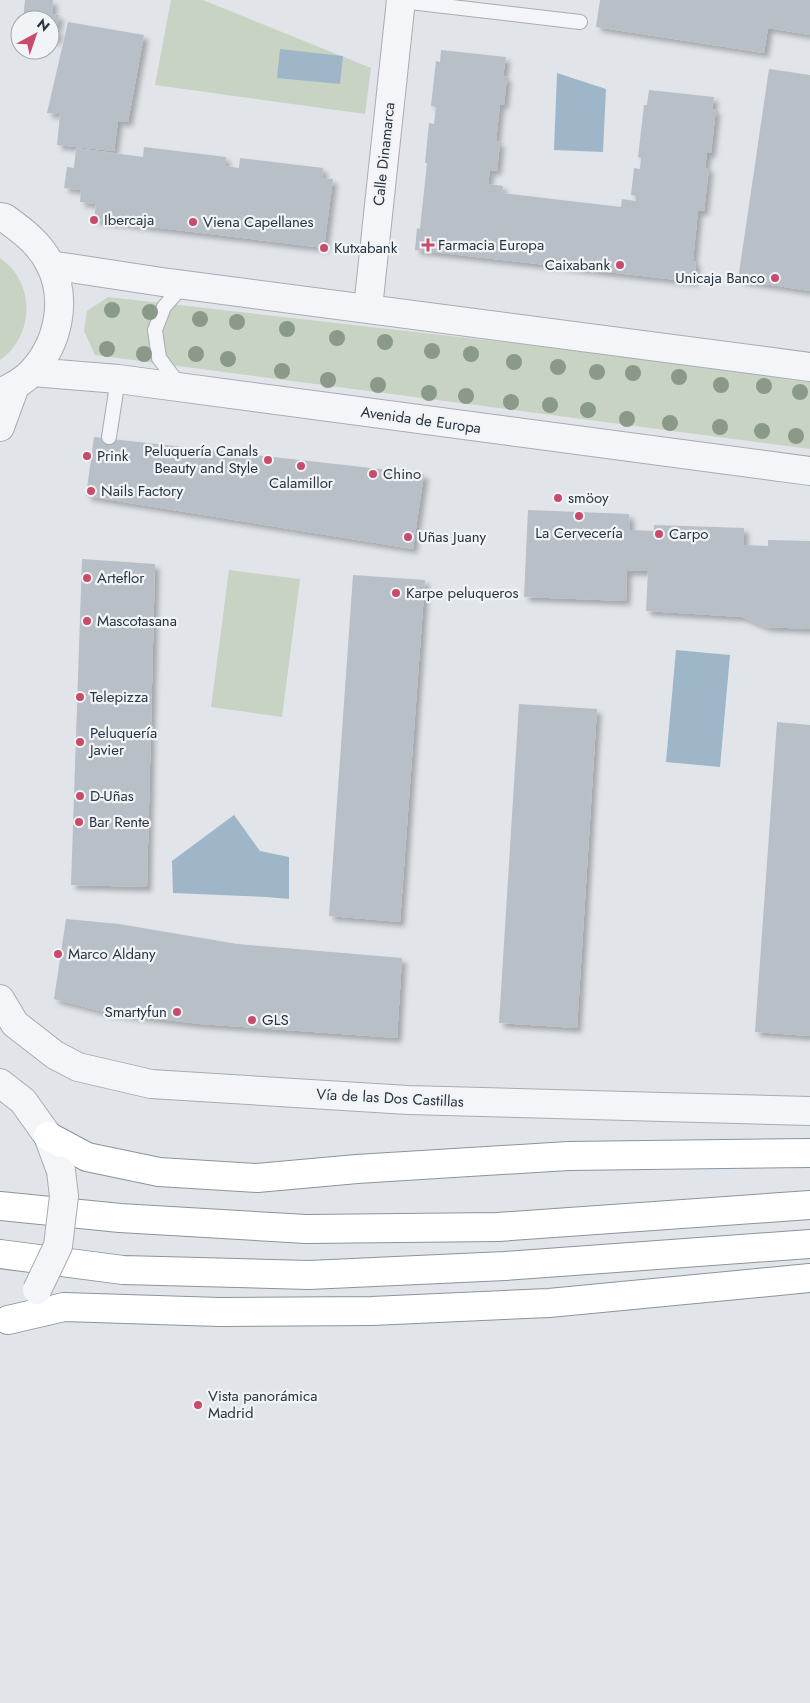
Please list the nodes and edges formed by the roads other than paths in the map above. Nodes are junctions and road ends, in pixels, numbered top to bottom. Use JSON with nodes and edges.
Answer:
{"nodes":[{"id":1,"x":401,"y":1,"type":"edge"},
{"id":2,"x":580,"y":22,"type":"dead end"},
{"id":3,"x":2,"y":215,"type":"edge"},
{"id":4,"x":50,"y":265,"type":"junction"},
{"id":5,"x":183,"y":285,"type":"junction"},
{"id":6,"x":368,"y":308,"type":"junction"},
{"id":7,"x":810,"y":367,"type":"edge"},
{"id":8,"x":118,"y":378,"type":"junction"},
{"id":9,"x":16,"y":384,"type":"edge"},
{"id":10,"x":181,"y":387,"type":"junction"},
{"id":11,"x":0,"y":427,"type":"edge"},
{"id":12,"x":109,"y":437,"type":"dead end"},
{"id":13,"x":810,"y":471,"type":"edge"},
{"id":14,"x":0,"y":999,"type":"edge"},
{"id":15,"x":0,"y":1082,"type":"edge"},
{"id":16,"x":810,"y":1111,"type":"edge"},
{"id":17,"x":48,"y":1136,"type":"junction"},
{"id":18,"x":810,"y":1153,"type":"edge"},
{"id":19,"x":810,"y":1205,"type":"edge"},
{"id":20,"x":0,"y":1206,"type":"edge"},
{"id":21,"x":810,"y":1244,"type":"edge"},
{"id":22,"x":0,"y":1254,"type":"edge"},
{"id":23,"x":810,"y":1278,"type":"edge"},
{"id":24,"x":4,"y":1323,"type":"edge"}],
"edges":[{"from":1,"to":2,"type":"lane"},
{"from":1,"to":6,"type":"street","name":"Calle Dinamarca"},
{"from":3,"to":4,"type":"street"},
{"from":4,"to":5,"type":"street"},
{"from":4,"to":9,"type":"street"},
{"from":5,"to":6,"type":"street"},
{"from":5,"to":10,"type":"lane"},
{"from":6,"to":7,"type":"street"},
{"from":8,"to":9,"type":"street","name":"Avenida de Europa"},
{"from":8,"to":10,"type":"street","name":"Avenida de Europa"},
{"from":8,"to":12,"type":"lane"},
{"from":9,"to":11,"type":"street"},
{"from":10,"to":13,"type":"street","name":"Avenida de Europa"},
{"from":14,"to":16,"type":"street","name":"Vía de las Dos Castillas"},
{"from":15,"to":17,"type":"street"},
{"from":17,"to":18,"type":"highway"},
{"from":17,"to":24,"type":"street","bridge":true},
{"from":19,"to":20,"type":"highway"},
{"from":21,"to":22,"type":"highway"},
{"from":23,"to":24,"type":"highway"}]}
